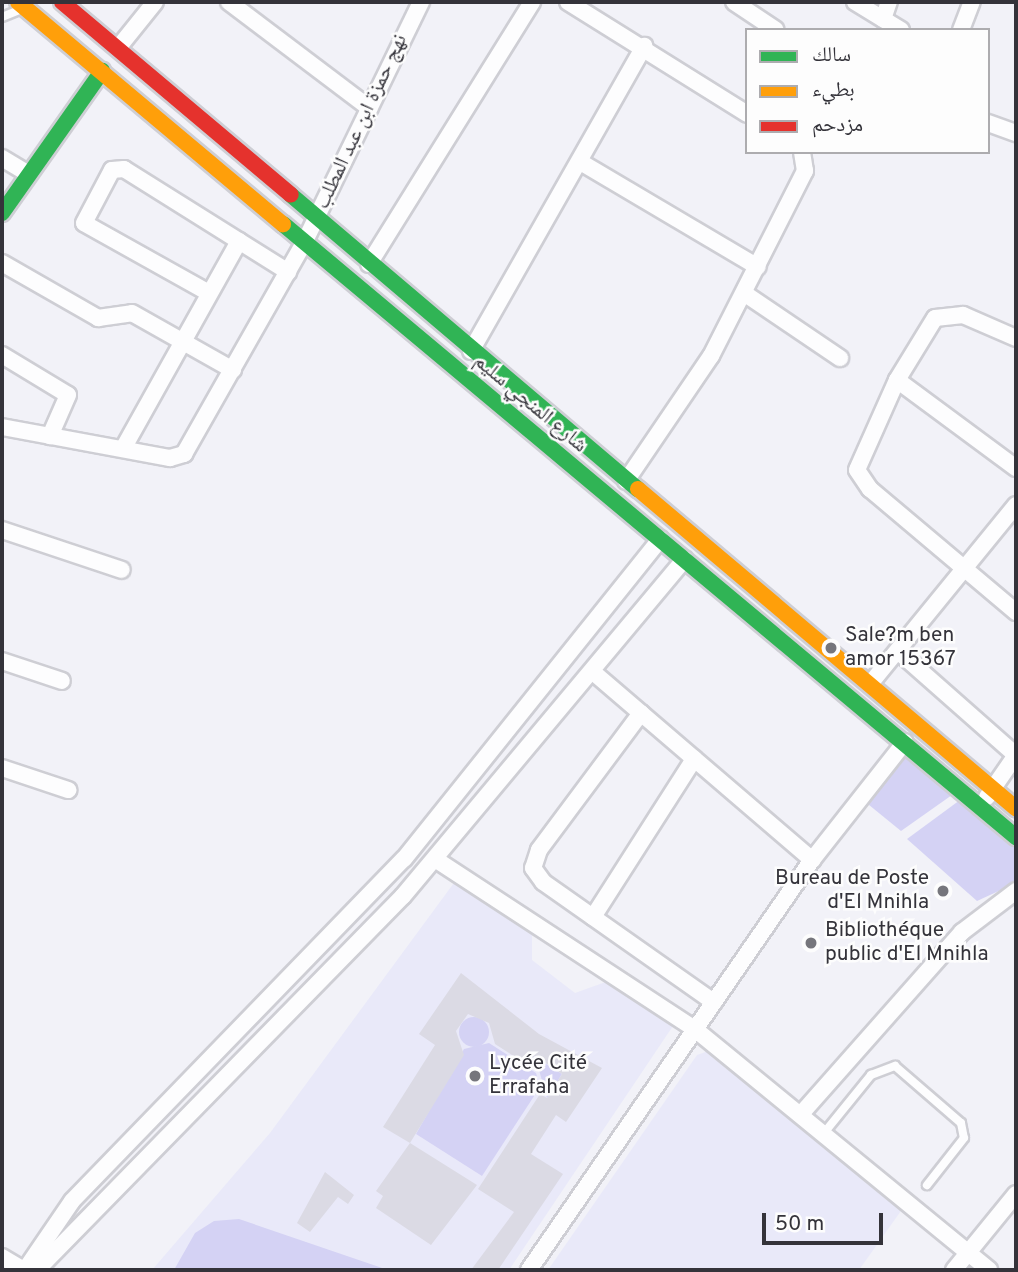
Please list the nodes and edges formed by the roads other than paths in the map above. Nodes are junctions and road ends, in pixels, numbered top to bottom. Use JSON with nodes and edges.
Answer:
{"nodes":[{"id":1,"x":62,"y":2,"type":"edge"},
{"id":2,"x":155,"y":2,"type":"edge"},
{"id":3,"x":229,"y":2,"type":"edge"},
{"id":4,"x":421,"y":2,"type":"edge"},
{"id":5,"x":531,"y":2,"type":"edge"},
{"id":6,"x":568,"y":2,"type":"edge"},
{"id":7,"x":734,"y":2,"type":"edge"},
{"id":8,"x":855,"y":2,"type":"edge"},
{"id":9,"x":889,"y":2,"type":"edge"},
{"id":10,"x":972,"y":2,"type":"edge"},
{"id":11,"x":22,"y":5,"type":"edge"},
{"id":12,"x":2,"y":17,"type":"edge"},
{"id":13,"x":883,"y":19,"type":"junction"},
{"id":14,"x":773,"y":28,"type":"edge"},
{"id":15,"x":898,"y":28,"type":"edge"},
{"id":16,"x":962,"y":28,"type":"edge"},
{"id":17,"x":644,"y":46,"type":"junction"},
{"id":18,"x":118,"y":48,"type":"junction"},
{"id":19,"x":102,"y":71,"type":"junction"},
{"id":20,"x":369,"y":108,"type":"junction"},
{"id":21,"x":745,"y":113,"type":"edge"},
{"id":22,"x":990,"y":124,"type":"edge"},
{"id":23,"x":1015,"y":130,"type":"edge"},
{"id":24,"x":802,"y":154,"type":"edge"},
{"id":25,"x":2,"y":158,"type":"edge"},
{"id":26,"x":582,"y":163,"type":"junction"},
{"id":27,"x":29,"y":174,"type":"junction"},
{"id":28,"x":2,"y":213,"type":"edge"},
{"id":29,"x":315,"y":220,"type":"junction"},
{"id":30,"x":239,"y":240,"type":"junction"},
{"id":31,"x":304,"y":243,"type":"junction"},
{"id":32,"x":2,"y":263,"type":"edge"},
{"id":33,"x":369,"y":264,"type":"junction"},
{"id":34,"x":758,"y":267,"type":"junction"},
{"id":35,"x":288,"y":272,"type":"junction"},
{"id":36,"x":209,"y":293,"type":"junction"},
{"id":37,"x":744,"y":293,"type":"junction"},
{"id":38,"x":1016,"y":338,"type":"edge"},
{"id":39,"x":182,"y":342,"type":"junction"},
{"id":40,"x":471,"y":351,"type":"junction"},
{"id":41,"x":2,"y":355,"type":"edge"},
{"id":42,"x":840,"y":358,"type":"dead end"},
{"id":43,"x":233,"y":370,"type":"junction"},
{"id":44,"x":897,"y":380,"type":"junction"},
{"id":45,"x":2,"y":428,"type":"edge"},
{"id":46,"x":50,"y":436,"type":"junction"},
{"id":47,"x":124,"y":447,"type":"junction"},
{"id":48,"x":1016,"y":468,"type":"edge"},
{"id":49,"x":626,"y":481,"type":"junction"},
{"id":50,"x":1016,"y":505,"type":"edge"},
{"id":51,"x":2,"y":530,"type":"edge"},
{"id":52,"x":660,"y":539,"type":"junction"},
{"id":53,"x":685,"y":559,"type":"junction"},
{"id":54,"x":966,"y":568,"type":"junction"},
{"id":55,"x":122,"y":570,"type":"dead end"},
{"id":56,"x":1016,"y":611,"type":"edge"},
{"id":57,"x":899,"y":652,"type":"junction"},
{"id":58,"x":2,"y":661,"type":"edge"},
{"id":59,"x":593,"y":672,"type":"junction"},
{"id":60,"x":62,"y":681,"type":"dead end"},
{"id":61,"x":870,"y":684,"type":"junction"},
{"id":62,"x":641,"y":713,"type":"junction"},
{"id":63,"x":905,"y":742,"type":"junction"},
{"id":64,"x":1016,"y":755,"type":"edge"},
{"id":65,"x":694,"y":759,"type":"junction"},
{"id":66,"x":2,"y":768,"type":"edge"},
{"id":67,"x":993,"y":788,"type":"junction"},
{"id":68,"x":68,"y":790,"type":"dead end"},
{"id":69,"x":979,"y":807,"type":"junction"},
{"id":70,"x":1016,"y":808,"type":"edge"},
{"id":71,"x":1016,"y":837,"type":"edge"},
{"id":72,"x":435,"y":859,"type":"junction"},
{"id":73,"x":812,"y":860,"type":"junction"},
{"id":74,"x":1016,"y":891,"type":"edge"},
{"id":75,"x":593,"y":917,"type":"junction"},
{"id":76,"x":334,"y":936,"type":"junction"},
{"id":77,"x":353,"y":952,"type":"junction"},
{"id":78,"x":714,"y":1002,"type":"junction"},
{"id":79,"x":696,"y":1030,"type":"junction"},
{"id":80,"x":801,"y":1114,"type":"junction"},
{"id":81,"x":824,"y":1133,"type":"junction"},
{"id":82,"x":927,"y":1185,"type":"dead end"},
{"id":83,"x":1016,"y":1195,"type":"edge"},
{"id":84,"x":968,"y":1253,"type":"junction"},
{"id":85,"x":2,"y":1257,"type":"edge"},
{"id":86,"x":25,"y":1270,"type":"edge"},
{"id":87,"x":37,"y":1270,"type":"edge"},
{"id":88,"x":529,"y":1270,"type":"edge"},
{"id":89,"x":954,"y":1270,"type":"edge"},
{"id":90,"x":989,"y":1270,"type":"edge"}],
"edges":[{"from":1,"to":18,"type":"main road","name":"شارع المنجي سليم"},
{"from":2,"to":18,"type":"street"},
{"from":3,"to":20,"type":"street"},
{"from":4,"to":20,"type":"street","name":"نهج حمزة ابن عبد المطلب"},
{"from":5,"to":33,"type":"street"},
{"from":6,"to":17,"type":"street"},
{"from":7,"to":14,"type":"street"},
{"from":8,"to":13,"type":"street"},
{"from":9,"to":13,"type":"street"},
{"from":10,"to":16,"type":"street"},
{"from":11,"to":12,"type":"lane"},
{"from":11,"to":19,"type":"main road","name":"شارع المنجي سليم"},
{"from":13,"to":15,"type":"street"},
{"from":17,"to":21,"type":"street"},
{"from":17,"to":26,"type":"street"},
{"from":18,"to":29,"type":"main road","name":"شارع المنجي سليم"},
{"from":19,"to":27,"type":"main road"},
{"from":19,"to":31,"type":"main road","name":"شارع المنجي سليم"},
{"from":20,"to":29,"type":"street","name":"نهج حمزة ابن عبد المطلب"},
{"from":22,"to":23,"type":"street"},
{"from":24,"to":34,"type":"street"},
{"from":25,"to":27,"type":"street"},
{"from":26,"to":34,"type":"street"},
{"from":26,"to":40,"type":"street"},
{"from":27,"to":28,"type":"main road"},
{"from":29,"to":31,"type":"street","name":"نهج حمزة ابن عبد المطلب"},
{"from":29,"to":33,"type":"main road","name":"شارع المنجي سليم"},
{"from":30,"to":35,"type":"street"},
{"from":30,"to":36,"type":"street"},
{"from":30,"to":36,"type":"street"},
{"from":31,"to":35,"type":"street","name":"نهج حمزة ابن عبد المطلب"},
{"from":31,"to":52,"type":"main road","name":"شارع المنجي سليم"},
{"from":32,"to":39,"type":"street"},
{"from":33,"to":40,"type":"main road","name":"شارع المنجي سليم"},
{"from":34,"to":37,"type":"street"},
{"from":35,"to":43,"type":"street","name":"نهج حمزة ابن عبد المطلب"},
{"from":36,"to":39,"type":"street"},
{"from":37,"to":42,"type":"street"},
{"from":37,"to":49,"type":"street"},
{"from":38,"to":44,"type":"street"},
{"from":39,"to":43,"type":"street"},
{"from":39,"to":47,"type":"street"},
{"from":40,"to":49,"type":"main road","name":"شارع المنجي سليم"},
{"from":41,"to":46,"type":"street"},
{"from":43,"to":47,"type":"street","name":"نهج حمزة ابن عبد المطلب"},
{"from":44,"to":48,"type":"street"},
{"from":44,"to":54,"type":"street"},
{"from":45,"to":46,"type":"street","name":"نهج حمزة ابن عبد المطلب"},
{"from":46,"to":47,"type":"street","name":"نهج حمزة ابن عبد المطلب"},
{"from":49,"to":61,"type":"main road","name":"شارع المنجي سليم"},
{"from":50,"to":54,"type":"street"},
{"from":51,"to":55,"type":"street"},
{"from":52,"to":53,"type":"main road","name":"شارع المنجي سليم"},
{"from":52,"to":76,"type":"street"},
{"from":53,"to":59,"type":"street"},
{"from":53,"to":63,"type":"main road","name":"شارع المنجي سليم"},
{"from":54,"to":56,"type":"street"},
{"from":54,"to":57,"type":"street"},
{"from":57,"to":61,"type":"street"},
{"from":57,"to":64,"type":"street"},
{"from":58,"to":60,"type":"street"},
{"from":59,"to":62,"type":"street"},
{"from":59,"to":72,"type":"street"},
{"from":61,"to":67,"type":"main road","name":"شارع المنجي سليم"},
{"from":62,"to":65,"type":"street"},
{"from":62,"to":75,"type":"street"},
{"from":63,"to":69,"type":"main road","name":"شارع المنجي سليم"},
{"from":63,"to":73,"type":"street"},
{"from":64,"to":67,"type":"street"},
{"from":65,"to":73,"type":"street"},
{"from":65,"to":75,"type":"street"},
{"from":66,"to":68,"type":"street"},
{"from":67,"to":69,"type":"street"},
{"from":67,"to":70,"type":"main road","name":"شارع المنجي سليم"},
{"from":69,"to":71,"type":"main road","name":"شارع المنجي سليم"},
{"from":72,"to":77,"type":"street"},
{"from":72,"to":79,"type":"street"},
{"from":73,"to":78,"type":"street"},
{"from":74,"to":80,"type":"street"},
{"from":75,"to":78,"type":"street"},
{"from":76,"to":77,"type":"street"},
{"from":76,"to":86,"type":"street"},
{"from":77,"to":87,"type":"street"},
{"from":78,"to":79,"type":"street"},
{"from":79,"to":80,"type":"street"},
{"from":79,"to":88,"type":"street"},
{"from":80,"to":81,"type":"street"},
{"from":81,"to":82,"type":"lane"},
{"from":81,"to":84,"type":"street"},
{"from":83,"to":84,"type":"street"},
{"from":84,"to":89,"type":"street"},
{"from":84,"to":90,"type":"street"},
{"from":85,"to":86,"type":"street"}]}
